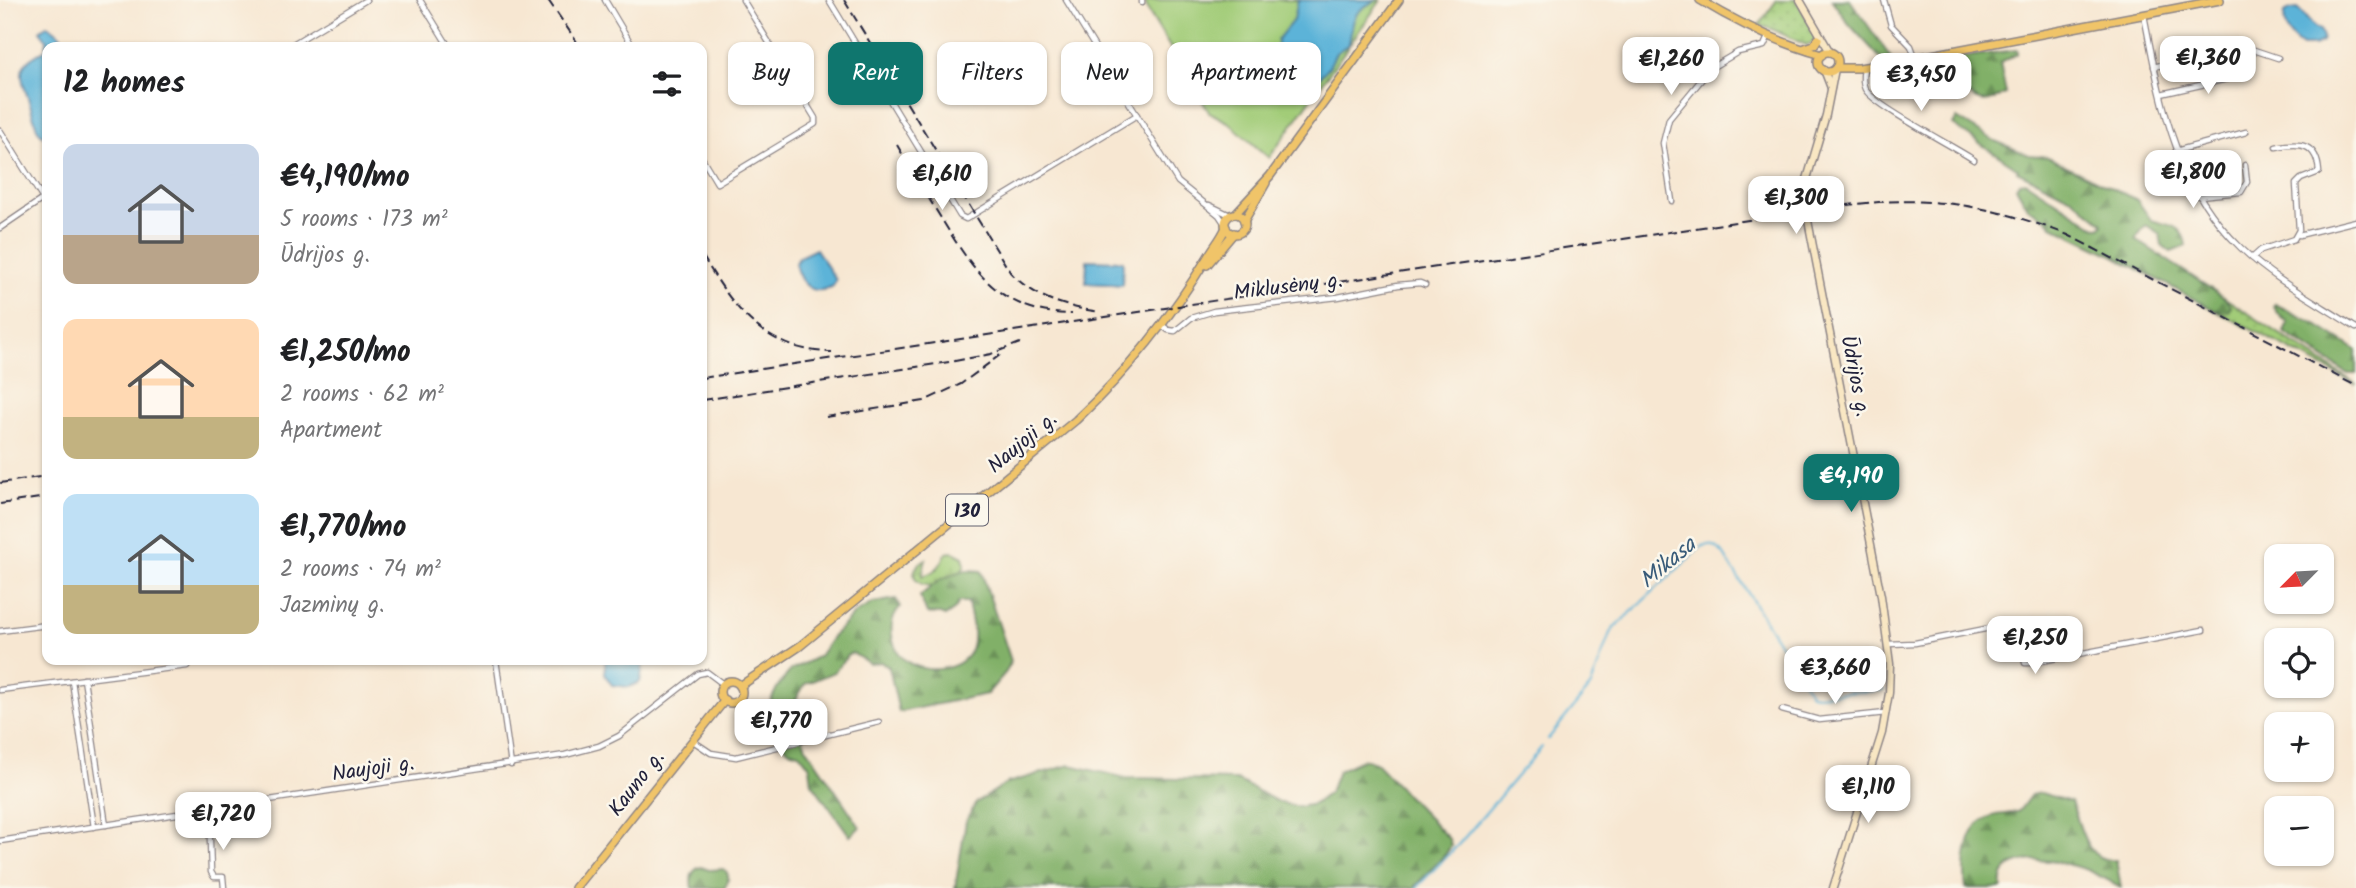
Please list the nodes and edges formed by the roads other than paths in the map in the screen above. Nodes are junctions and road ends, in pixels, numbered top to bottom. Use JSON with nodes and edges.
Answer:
{"nodes":[{"id":1,"x":420,"y":0,"type":"edge"},
{"id":2,"x":605,"y":0,"type":"edge"},
{"id":3,"x":743,"y":0,"type":"edge"},
{"id":4,"x":829,"y":0,"type":"edge"},
{"id":5,"x":1066,"y":0,"type":"edge"},
{"id":6,"x":1399,"y":0,"type":"edge"},
{"id":7,"x":1700,"y":0,"type":"edge"},
{"id":8,"x":1800,"y":0,"type":"edge"},
{"id":9,"x":1884,"y":0,"type":"edge"},
{"id":10,"x":2220,"y":0,"type":"edge"},
{"id":11,"x":363,"y":1,"type":"edge"},
{"id":12,"x":2144,"y":14,"type":"junction"},
{"id":13,"x":1769,"y":36,"type":"junction"},
{"id":14,"x":1817,"y":36,"type":"junction"},
{"id":15,"x":296,"y":42,"type":"edge"},
{"id":16,"x":446,"y":42,"type":"edge"},
{"id":17,"x":630,"y":42,"type":"edge"},
{"id":18,"x":1786,"y":43,"type":"junction"},
{"id":19,"x":1802,"y":48,"type":"junction"},
{"id":20,"x":1823,"y":56,"type":"junction"},
{"id":21,"x":1837,"y":58,"type":"junction"},
{"id":22,"x":1916,"y":58,"type":"junction"},
{"id":23,"x":2278,"y":58,"type":"dead end"},
{"id":24,"x":1864,"y":67,"type":"junction"},
{"id":25,"x":2154,"y":67,"type":"junction"},
{"id":26,"x":1835,"y":68,"type":"junction"},
{"id":27,"x":1824,"y":70,"type":"junction"},
{"id":28,"x":2249,"y":74,"type":"dead end"},
{"id":29,"x":1831,"y":90,"type":"junction"},
{"id":30,"x":2161,"y":94,"type":"junction"},
{"id":31,"x":1137,"y":116,"type":"junction"},
{"id":32,"x":0,"y":130,"type":"edge"},
{"id":33,"x":2246,"y":132,"type":"dead end"},
{"id":34,"x":2276,"y":147,"type":"dead end"},
{"id":35,"x":2176,"y":151,"type":"junction"},
{"id":36,"x":1975,"y":160,"type":"dead end"},
{"id":37,"x":2245,"y":164,"type":"dead end"},
{"id":38,"x":707,"y":166,"type":"edge"},
{"id":39,"x":1270,"y":176,"type":"junction"},
{"id":40,"x":42,"y":193,"type":"edge"},
{"id":41,"x":2198,"y":196,"type":"junction"},
{"id":42,"x":42,"y":199,"type":"edge"},
{"id":43,"x":1199,"y":199,"type":"junction"},
{"id":44,"x":1672,"y":201,"type":"dead end"},
{"id":45,"x":1233,"y":215,"type":"junction"},
{"id":46,"x":1244,"y":221,"type":"junction"},
{"id":47,"x":2356,"y":221,"type":"edge"},
{"id":48,"x":1226,"y":225,"type":"junction"},
{"id":49,"x":0,"y":229,"type":"edge"},
{"id":50,"x":1234,"y":233,"type":"junction"},
{"id":51,"x":2298,"y":236,"type":"junction"},
{"id":52,"x":2252,"y":258,"type":"junction"},
{"id":53,"x":1199,"y":273,"type":"junction"},
{"id":54,"x":1425,"y":285,"type":"dead end"},
{"id":55,"x":1162,"y":325,"type":"junction"},
{"id":56,"x":2356,"y":328,"type":"edge"},
{"id":57,"x":42,"y":626,"type":"edge"},
{"id":58,"x":2203,"y":630,"type":"dead end"},
{"id":59,"x":0,"y":631,"type":"edge"},
{"id":60,"x":1889,"y":644,"type":"junction"},
{"id":61,"x":188,"y":665,"type":"edge"},
{"id":62,"x":497,"y":665,"type":"edge"},
{"id":63,"x":84,"y":679,"type":"junction"},
{"id":64,"x":72,"y":681,"type":"junction"},
{"id":65,"x":723,"y":684,"type":"junction"},
{"id":66,"x":740,"y":686,"type":"junction"},
{"id":67,"x":0,"y":690,"type":"edge"},
{"id":68,"x":725,"y":700,"type":"junction"},
{"id":69,"x":1782,"y":709,"type":"dead end"},
{"id":70,"x":1887,"y":713,"type":"junction"},
{"id":71,"x":879,"y":722,"type":"dead end"},
{"id":72,"x":692,"y":740,"type":"junction"},
{"id":73,"x":511,"y":765,"type":"junction"},
{"id":74,"x":209,"y":810,"type":"junction"},
{"id":75,"x":106,"y":825,"type":"junction"},
{"id":76,"x":94,"y":827,"type":"junction"},
{"id":77,"x":0,"y":841,"type":"edge"},
{"id":78,"x":224,"y":888,"type":"edge"},
{"id":79,"x":575,"y":888,"type":"edge"},
{"id":80,"x":1833,"y":888,"type":"edge"}],
"edges":[{"from":1,"to":16,"type":"street"},
{"from":2,"to":17,"type":"street"},
{"from":3,"to":38,"type":"street"},
{"from":4,"to":31,"type":"street"},
{"from":5,"to":31,"type":"street"},
{"from":6,"to":39,"type":"main road","number":"130"},
{"from":7,"to":13,"type":"main road"},
{"from":8,"to":14,"type":"main road"},
{"from":9,"to":22,"type":"street"},
{"from":10,"to":12,"type":"main road"},
{"from":11,"to":15,"type":"street"},
{"from":12,"to":22,"type":"main road"},
{"from":12,"to":25,"type":"street"},
{"from":13,"to":18,"type":"main road"},
{"from":13,"to":44,"type":"street"},
{"from":14,"to":19,"type":"main road"},
{"from":14,"to":20,"type":"main road"},
{"from":18,"to":19,"type":"main road"},
{"from":18,"to":20,"type":"main road"},
{"from":19,"to":20,"type":"main road"},
{"from":20,"to":21,"type":"main road"},
{"from":20,"to":27,"type":"main road"},
{"from":21,"to":24,"type":"main road"},
{"from":21,"to":26,"type":"main road"},
{"from":22,"to":24,"type":"main road"},
{"from":23,"to":25,"type":"street"},
{"from":24,"to":26,"type":"main road"},
{"from":24,"to":36,"type":"street"},
{"from":25,"to":30,"type":"street"},
{"from":26,"to":27,"type":"main road"},
{"from":26,"to":29,"type":"main road","name":"Ūdrijos g."},
{"from":27,"to":29,"type":"main road"},
{"from":28,"to":30,"type":"street"},
{"from":29,"to":60,"type":"main road","name":"Ūdrijos g."},
{"from":30,"to":35,"type":"street"},
{"from":31,"to":43,"type":"street"},
{"from":32,"to":40,"type":"street"},
{"from":33,"to":35,"type":"street"},
{"from":34,"to":51,"type":"street"},
{"from":35,"to":41,"type":"street"},
{"from":37,"to":41,"type":"street"},
{"from":39,"to":45,"type":"main road","number":"130"},
{"from":39,"to":46,"type":"main road","number":"130"},
{"from":41,"to":52,"type":"street"},
{"from":42,"to":49,"type":"street"},
{"from":43,"to":45,"type":"street"},
{"from":43,"to":48,"type":"street"},
{"from":45,"to":46,"type":"main road"},
{"from":45,"to":48,"type":"main road","number":"130"},
{"from":46,"to":50,"type":"main road","number":"130"},
{"from":47,"to":51,"type":"street"},
{"from":48,"to":50,"type":"main road"},
{"from":48,"to":53,"type":"main road","name":"Naujoji g.","number":"130"},
{"from":50,"to":53,"type":"main road","name":"Naujoji g.","number":"130"},
{"from":51,"to":52,"type":"street"},
{"from":52,"to":56,"type":"street"},
{"from":53,"to":55,"type":"main road","name":"Naujoji g.","number":"130"},
{"from":54,"to":55,"type":"street","name":"Miklusėnų g."},
{"from":55,"to":66,"type":"main road","name":"Naujoji g.","number":"130"},
{"from":57,"to":59,"type":"street"},
{"from":58,"to":60,"type":"street"},
{"from":60,"to":70,"type":"main road","name":"Ūdrijos g."},
{"from":61,"to":63,"type":"street"},
{"from":62,"to":73,"type":"street"},
{"from":63,"to":64,"type":"street"},
{"from":63,"to":75,"type":"street"},
{"from":64,"to":67,"type":"street"},
{"from":64,"to":76,"type":"street"},
{"from":65,"to":66,"type":"main road"},
{"from":65,"to":68,"type":"main road"},
{"from":65,"to":73,"type":"street","name":"Naujoji g."},
{"from":66,"to":68,"type":"main road","number":"130"},
{"from":68,"to":72,"type":"main road","name":"Kauno g.","number":"130"},
{"from":69,"to":70,"type":"street"},
{"from":70,"to":80,"type":"main road","name":"Ūdrijos g."},
{"from":71,"to":72,"type":"street"},
{"from":72,"to":79,"type":"main road","name":"Kauno g.","number":"130"},
{"from":73,"to":74,"type":"street","name":"Naujoji g."},
{"from":74,"to":75,"type":"street","name":"Naujoji g."},
{"from":74,"to":78,"type":"street"},
{"from":75,"to":76,"type":"street","name":"Naujoji g."},
{"from":76,"to":77,"type":"street","name":"Naujoji g."}]}
